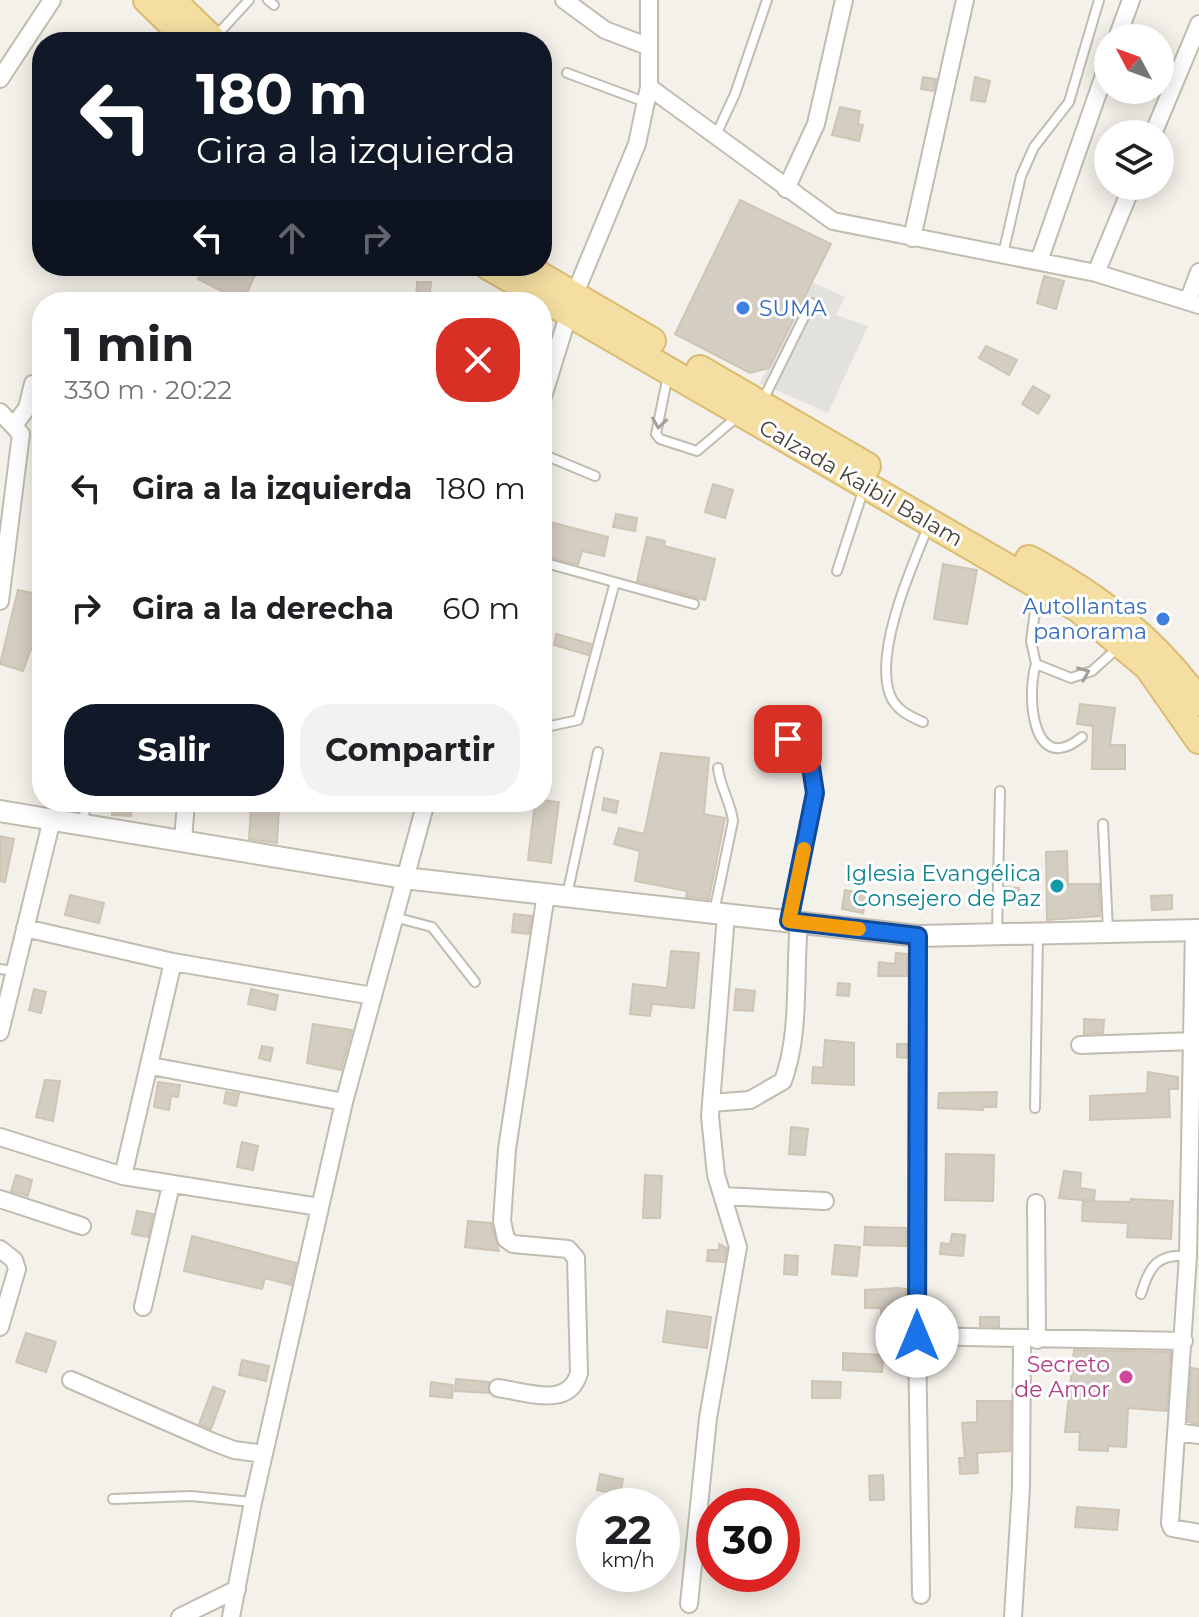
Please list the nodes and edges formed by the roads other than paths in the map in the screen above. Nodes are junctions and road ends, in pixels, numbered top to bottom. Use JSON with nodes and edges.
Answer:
{"nodes":[{"id":1,"x":52,"y":0,"type":"edge"},
{"id":2,"x":147,"y":0,"type":"edge"},
{"id":3,"x":172,"y":0,"type":"edge"},
{"id":4,"x":249,"y":0,"type":"edge"},
{"id":5,"x":564,"y":0,"type":"edge"},
{"id":6,"x":649,"y":0,"type":"edge"},
{"id":7,"x":767,"y":0,"type":"edge"},
{"id":8,"x":844,"y":0,"type":"edge"},
{"id":9,"x":965,"y":0,"type":"edge"},
{"id":10,"x":1099,"y":0,"type":"edge"},
{"id":11,"x":1131,"y":0,"type":"edge"},
{"id":12,"x":1122,"y":24,"type":"edge"},
{"id":13,"x":1199,"y":24,"type":"edge"},
{"id":14,"x":185,"y":32,"type":"edge"},
{"id":15,"x":190,"y":32,"type":"edge"},
{"id":16,"x":206,"y":32,"type":"edge"},
{"id":17,"x":647,"y":46,"type":"junction"},
{"id":18,"x":567,"y":73,"type":"dead end"},
{"id":19,"x":0,"y":79,"type":"edge"},
{"id":20,"x":647,"y":95,"type":"junction"},
{"id":21,"x":1094,"y":104,"type":"edge"},
{"id":22,"x":1159,"y":120,"type":"edge"},
{"id":23,"x":715,"y":137,"type":"junction"},
{"id":24,"x":786,"y":189,"type":"junction"},
{"id":25,"x":1126,"y":200,"type":"edge"},
{"id":26,"x":912,"y":238,"type":"junction"},
{"id":27,"x":1003,"y":254,"type":"junction"},
{"id":28,"x":1039,"y":261,"type":"junction"},
{"id":29,"x":1199,"y":272,"type":"edge"},
{"id":30,"x":1096,"y":273,"type":"junction"},
{"id":31,"x":509,"y":276,"type":"edge"},
{"id":32,"x":536,"y":276,"type":"edge"},
{"id":33,"x":543,"y":292,"type":"edge"},
{"id":34,"x":552,"y":296,"type":"edge"},
{"id":35,"x":811,"y":303,"type":"dead end"},
{"id":36,"x":1193,"y":303,"type":"edge"},
{"id":37,"x":571,"y":305,"type":"junction"},
{"id":38,"x":552,"y":367,"type":"edge"},
{"id":39,"x":669,"y":371,"type":"junction"},
{"id":40,"x":32,"y":388,"type":"edge"},
{"id":41,"x":751,"y":410,"type":"junction"},
{"id":42,"x":0,"y":412,"type":"edge"},
{"id":43,"x":15,"y":424,"type":"junction"},
{"id":44,"x":552,"y":458,"type":"edge"},
{"id":45,"x":595,"y":476,"type":"dead end"},
{"id":46,"x":865,"y":486,"type":"junction"},
{"id":47,"x":930,"y":522,"type":"junction"},
{"id":48,"x":552,"y":565,"type":"edge"},
{"id":49,"x":837,"y":571,"type":"dead end"},
{"id":50,"x":615,"y":582,"type":"junction"},
{"id":51,"x":1038,"y":584,"type":"junction"},
{"id":52,"x":0,"y":599,"type":"edge"},
{"id":53,"x":694,"y":604,"type":"dead end"},
{"id":54,"x":1122,"y":644,"type":"junction"},
{"id":55,"x":1036,"y":664,"type":"junction"},
{"id":56,"x":1199,"y":702,"type":"edge"},
{"id":57,"x":923,"y":722,"type":"dead end"},
{"id":58,"x":552,"y":726,"type":"edge"},
{"id":59,"x":1082,"y":737,"type":"dead end"},
{"id":60,"x":788,"y":739,"type":"dead end"},
{"id":61,"x":1199,"y":740,"type":"edge"},
{"id":62,"x":598,"y":752,"type":"dead end"},
{"id":63,"x":718,"y":768,"type":"dead end"},
{"id":64,"x":1000,"y":791,"type":"dead end"},
{"id":65,"x":0,"y":811,"type":"edge"},
{"id":66,"x":85,"y":812,"type":"edge"},
{"id":67,"x":185,"y":812,"type":"edge"},
{"id":68,"x":423,"y":812,"type":"edge"},
{"id":69,"x":52,"y":819,"type":"junction"},
{"id":70,"x":83,"y":824,"type":"junction"},
{"id":71,"x":1103,"y":824,"type":"dead end"},
{"id":72,"x":183,"y":841,"type":"junction"},
{"id":73,"x":404,"y":878,"type":"junction"},
{"id":74,"x":556,"y":895,"type":"junction"},
{"id":75,"x":720,"y":914,"type":"junction"},
{"id":76,"x":394,"y":917,"type":"junction"},
{"id":77,"x":794,"y":922,"type":"junction"},
{"id":78,"x":25,"y":928,"type":"junction"},
{"id":79,"x":1108,"y":930,"type":"junction"},
{"id":80,"x":1197,"y":930,"type":"edge"},
{"id":81,"x":1038,"y":932,"type":"junction"},
{"id":82,"x":997,"y":933,"type":"junction"},
{"id":83,"x":918,"y":936,"type":"junction"},
{"id":84,"x":173,"y":962,"type":"junction"},
{"id":85,"x":7,"y":970,"type":"edge"},
{"id":86,"x":475,"y":982,"type":"dead end"},
{"id":87,"x":373,"y":996,"type":"junction"},
{"id":88,"x":0,"y":1032,"type":"edge"},
{"id":89,"x":1193,"y":1041,"type":"junction"},
{"id":90,"x":1080,"y":1045,"type":"dead end"},
{"id":91,"x":151,"y":1066,"type":"junction"},
{"id":92,"x":344,"y":1102,"type":"junction"},
{"id":93,"x":711,"y":1103,"type":"junction"},
{"id":94,"x":1035,"y":1108,"type":"dead end"},
{"id":95,"x":0,"y":1137,"type":"edge"},
{"id":96,"x":123,"y":1176,"type":"junction"},
{"id":97,"x":171,"y":1185,"type":"junction"},
{"id":98,"x":723,"y":1196,"type":"junction"},
{"id":99,"x":0,"y":1199,"type":"edge"},
{"id":100,"x":825,"y":1201,"type":"dead end"},
{"id":101,"x":1036,"y":1203,"type":"dead end"},
{"id":102,"x":319,"y":1207,"type":"junction"},
{"id":103,"x":82,"y":1226,"type":"dead end"},
{"id":104,"x":0,"y":1249,"type":"edge"},
{"id":105,"x":1188,"y":1256,"type":"junction"},
{"id":106,"x":1141,"y":1294,"type":"dead end"},
{"id":107,"x":143,"y":1307,"type":"dead end"},
{"id":108,"x":0,"y":1327,"type":"edge"},
{"id":109,"x":917,"y":1336,"type":"junction"},
{"id":110,"x":1030,"y":1340,"type":"junction"},
{"id":111,"x":1184,"y":1341,"type":"junction"},
{"id":112,"x":71,"y":1380,"type":"dead end"},
{"id":113,"x":498,"y":1388,"type":"dead end"},
{"id":114,"x":1177,"y":1432,"type":"junction"},
{"id":115,"x":1199,"y":1435,"type":"edge"},
{"id":116,"x":264,"y":1454,"type":"junction"},
{"id":117,"x":113,"y":1499,"type":"dead end"},
{"id":118,"x":253,"y":1502,"type":"junction"},
{"id":119,"x":1199,"y":1533,"type":"edge"},
{"id":120,"x":237,"y":1589,"type":"junction"},
{"id":121,"x":921,"y":1595,"type":"dead end"},
{"id":122,"x":689,"y":1604,"type":"dead end"},
{"id":123,"x":209,"y":1610,"type":"edge"},
{"id":124,"x":180,"y":1617,"type":"edge"},
{"id":125,"x":231,"y":1617,"type":"edge"},
{"id":126,"x":1013,"y":1617,"type":"edge"}],
"edges":[{"from":1,"to":19,"type":"street"},
{"from":2,"to":14,"type":"main road"},
{"from":3,"to":15,"type":"main road"},
{"from":4,"to":16,"type":"lane"},
{"from":5,"to":17,"type":"street"},
{"from":6,"to":17,"type":"street"},
{"from":7,"to":23,"type":"lane"},
{"from":8,"to":24,"type":"street"},
{"from":9,"to":26,"type":"street"},
{"from":10,"to":27,"type":"lane"},
{"from":11,"to":12,"type":"street"},
{"from":13,"to":22,"type":"street"},
{"from":17,"to":20,"type":"street"},
{"from":18,"to":20,"type":"lane"},
{"from":20,"to":23,"type":"street"},
{"from":20,"to":37,"type":"street"},
{"from":21,"to":28,"type":"street"},
{"from":23,"to":24,"type":"street"},
{"from":24,"to":26,"type":"street"},
{"from":25,"to":30,"type":"street"},
{"from":26,"to":27,"type":"street"},
{"from":27,"to":28,"type":"street"},
{"from":28,"to":30,"type":"street"},
{"from":29,"to":36,"type":"street"},
{"from":30,"to":36,"type":"street"},
{"from":31,"to":33,"type":"main road","name":"Calzada Kaibil Balam"},
{"from":32,"to":37,"type":"main road","name":"Calzada Kaibil Balam"},
{"from":34,"to":37,"type":"main road","name":"Calzada Kaibil Balam"},
{"from":35,"to":41,"type":"lane"},
{"from":37,"to":38,"type":"street"},
{"from":37,"to":39,"type":"main road","name":"Calzada Kaibil Balam"},
{"from":37,"to":41,"type":"main road","name":"Calzada Kaibil Balam"},
{"from":39,"to":41,"type":"main road","name":"Calzada Kaibil Balam"},
{"from":39,"to":41,"type":"lane","one_way":true},
{"from":40,"to":43,"type":"street"},
{"from":41,"to":46,"type":"main road","name":"Calzada Kaibil Balam"},
{"from":41,"to":56,"type":"main road","name":"Calzada Kaibil Balam"},
{"from":42,"to":43,"type":"street"},
{"from":43,"to":52,"type":"street"},
{"from":44,"to":45,"type":"lane"},
{"from":46,"to":47,"type":"main road","name":"Calzada Kaibil Balam"},
{"from":46,"to":49,"type":"lane"},
{"from":47,"to":51,"type":"main road","name":"Calzada Kaibil Balam"},
{"from":47,"to":57,"type":"lane"},
{"from":48,"to":50,"type":"lane"},
{"from":50,"to":53,"type":"lane"},
{"from":50,"to":58,"type":"lane"},
{"from":51,"to":54,"type":"main road","name":"Calzada Kaibil Balam"},
{"from":51,"to":55,"type":"lane"},
{"from":55,"to":54,"type":"lane","one_way":true},
{"from":54,"to":61,"type":"main road","name":"Calzada Kaibil Balam"},
{"from":55,"to":59,"type":"lane"},
{"from":60,"to":77,"type":"lane"},
{"from":62,"to":74,"type":"lane"},
{"from":63,"to":75,"type":"lane"},
{"from":64,"to":82,"type":"lane"},
{"from":65,"to":69,"type":"street"},
{"from":66,"to":70,"type":"lane"},
{"from":67,"to":72,"type":"street"},
{"from":68,"to":73,"type":"street"},
{"from":69,"to":70,"type":"street"},
{"from":69,"to":78,"type":"street"},
{"from":70,"to":72,"type":"street"},
{"from":71,"to":79,"type":"lane"},
{"from":72,"to":73,"type":"street"},
{"from":73,"to":74,"type":"street"},
{"from":73,"to":76,"type":"street"},
{"from":74,"to":75,"type":"street"},
{"from":74,"to":113,"type":"street"},
{"from":75,"to":77,"type":"street"},
{"from":75,"to":93,"type":"street"},
{"from":76,"to":86,"type":"lane"},
{"from":76,"to":87,"type":"street"},
{"from":77,"to":83,"type":"street"},
{"from":77,"to":93,"type":"street"},
{"from":78,"to":84,"type":"street"},
{"from":78,"to":85,"type":"street"},
{"from":79,"to":80,"type":"street"},
{"from":79,"to":81,"type":"street"},
{"from":80,"to":89,"type":"street"},
{"from":81,"to":82,"type":"street"},
{"from":81,"to":94,"type":"lane"},
{"from":82,"to":83,"type":"street"},
{"from":83,"to":109,"type":"street"},
{"from":84,"to":87,"type":"street"},
{"from":84,"to":91,"type":"street"},
{"from":85,"to":88,"type":"street"},
{"from":87,"to":92,"type":"street"},
{"from":89,"to":90,"type":"street"},
{"from":89,"to":105,"type":"street"},
{"from":91,"to":92,"type":"street"},
{"from":91,"to":96,"type":"street"},
{"from":92,"to":102,"type":"street"},
{"from":93,"to":98,"type":"street"},
{"from":95,"to":96,"type":"street"},
{"from":96,"to":97,"type":"street"},
{"from":97,"to":102,"type":"street"},
{"from":97,"to":107,"type":"street"},
{"from":98,"to":100,"type":"street"},
{"from":98,"to":122,"type":"street"},
{"from":99,"to":103,"type":"street"},
{"from":101,"to":110,"type":"street"},
{"from":102,"to":116,"type":"street"},
{"from":104,"to":108,"type":"street"},
{"from":105,"to":106,"type":"lane"},
{"from":105,"to":111,"type":"street"},
{"from":109,"to":110,"type":"street"},
{"from":109,"to":121,"type":"street"},
{"from":110,"to":111,"type":"street"},
{"from":110,"to":126,"type":"street"},
{"from":111,"to":114,"type":"street"},
{"from":112,"to":116,"type":"street"},
{"from":114,"to":115,"type":"street"},
{"from":114,"to":119,"type":"street"},
{"from":116,"to":118,"type":"street"},
{"from":117,"to":118,"type":"lane"},
{"from":118,"to":120,"type":"street"},
{"from":120,"to":123,"type":"street"},
{"from":120,"to":125,"type":"street"},
{"from":123,"to":124,"type":"street"}]}
